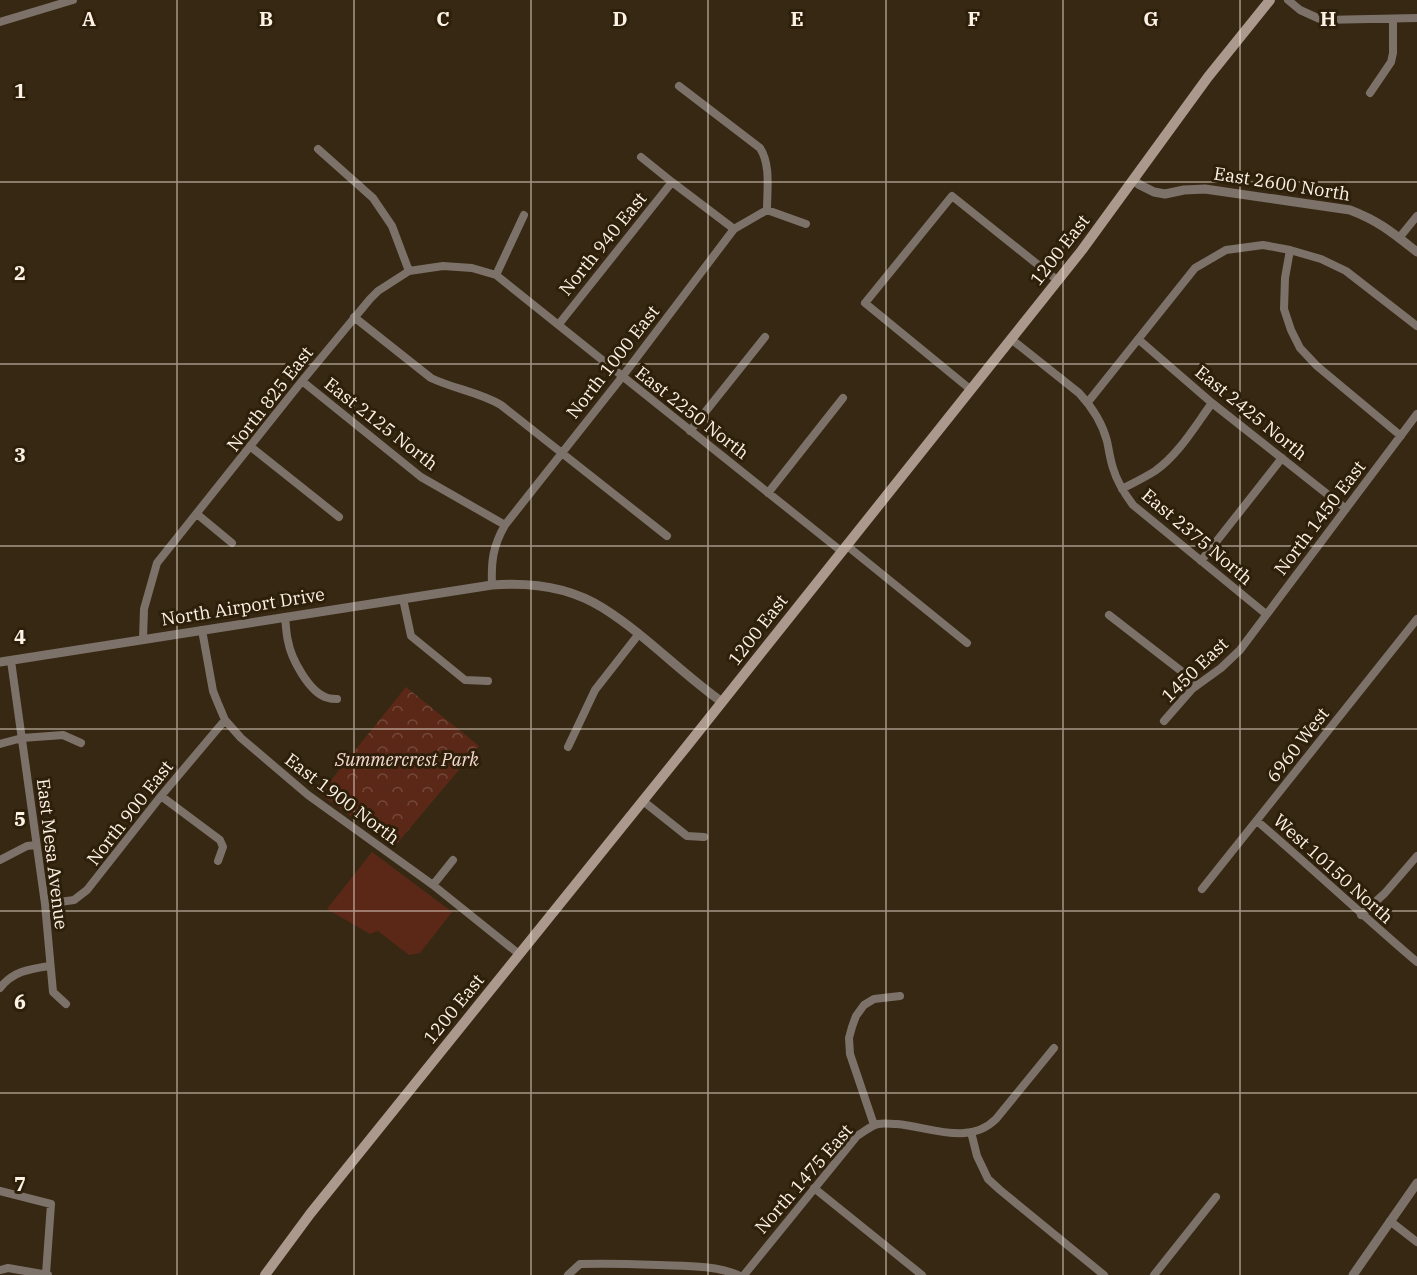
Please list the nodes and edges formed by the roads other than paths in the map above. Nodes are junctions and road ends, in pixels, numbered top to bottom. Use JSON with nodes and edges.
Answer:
{"nodes":[{"id":1,"x":73,"y":0,"type":"edge"},
{"id":2,"x":1270,"y":0,"type":"edge"},
{"id":3,"x":1288,"y":0,"type":"edge"},
{"id":4,"x":1417,"y":18,"type":"edge"},
{"id":5,"x":1393,"y":19,"type":"junction"},
{"id":6,"x":0,"y":22,"type":"edge"},
{"id":7,"x":679,"y":86,"type":"dead end"},
{"id":8,"x":1370,"y":93,"type":"dead end"},
{"id":9,"x":318,"y":149,"type":"dead end"},
{"id":10,"x":641,"y":158,"type":"dead end"},
{"id":11,"x":1133,"y":180,"type":"junction"},
{"id":12,"x":672,"y":182,"type":"junction"},
{"id":13,"x":767,"y":210,"type":"junction"},
{"id":14,"x":524,"y":215,"type":"dead end"},
{"id":15,"x":1417,"y":216,"type":"edge"},
{"id":16,"x":806,"y":224,"type":"dead end"},
{"id":17,"x":734,"y":229,"type":"junction"},
{"id":18,"x":1399,"y":238,"type":"junction"},
{"id":19,"x":1290,"y":250,"type":"junction"},
{"id":20,"x":1417,"y":252,"type":"edge"},
{"id":21,"x":409,"y":271,"type":"junction"},
{"id":22,"x":496,"y":275,"type":"junction"},
{"id":23,"x":1057,"y":280,"type":"junction"},
{"id":24,"x":354,"y":317,"type":"junction"},
{"id":25,"x":558,"y":324,"type":"junction"},
{"id":26,"x":1417,"y":326,"type":"edge"},
{"id":27,"x":765,"y":337,"type":"dead end"},
{"id":28,"x":1011,"y":339,"type":"junction"},
{"id":29,"x":1138,"y":339,"type":"junction"},
{"id":30,"x":622,"y":377,"type":"junction"},
{"id":31,"x":302,"y":381,"type":"junction"},
{"id":32,"x":970,"y":389,"type":"junction"},
{"id":33,"x":843,"y":398,"type":"dead end"},
{"id":34,"x":1088,"y":402,"type":"junction"},
{"id":35,"x":1212,"y":403,"type":"junction"},
{"id":36,"x":1417,"y":414,"type":"edge"},
{"id":37,"x":690,"y":431,"type":"junction"},
{"id":38,"x":1401,"y":436,"type":"junction"},
{"id":39,"x":251,"y":447,"type":"junction"},
{"id":40,"x":561,"y":453,"type":"junction"},
{"id":41,"x":1282,"y":458,"type":"junction"},
{"id":42,"x":1122,"y":489,"type":"junction"},
{"id":43,"x":768,"y":493,"type":"junction"},
{"id":44,"x":1346,"y":509,"type":"junction"},
{"id":45,"x":197,"y":514,"type":"junction"},
{"id":46,"x":339,"y":516,"type":"dead end"},
{"id":47,"x":505,"y":525,"type":"junction"},
{"id":48,"x":667,"y":536,"type":"dead end"},
{"id":49,"x":232,"y":543,"type":"dead end"},
{"id":50,"x":844,"y":548,"type":"junction"},
{"id":51,"x":1201,"y":561,"type":"junction"},
{"id":52,"x":492,"y":585,"type":"junction"},
{"id":53,"x":403,"y":599,"type":"junction"},
{"id":54,"x":1266,"y":614,"type":"junction"},
{"id":55,"x":1109,"y":615,"type":"dead end"},
{"id":56,"x":285,"y":616,"type":"junction"},
{"id":57,"x":1417,"y":619,"type":"edge"},
{"id":58,"x":202,"y":630,"type":"junction"},
{"id":59,"x":638,"y":635,"type":"junction"},
{"id":60,"x":143,"y":639,"type":"junction"},
{"id":61,"x":1247,"y":640,"type":"joint"},
{"id":62,"x":967,"y":643,"type":"dead end"},
{"id":63,"x":11,"y":661,"type":"junction"},
{"id":64,"x":0,"y":662,"type":"edge"},
{"id":65,"x":488,"y":681,"type":"dead end"},
{"id":66,"x":1198,"y":684,"type":"junction"},
{"id":67,"x":337,"y":699,"type":"dead end"},
{"id":68,"x":722,"y":702,"type":"junction"},
{"id":69,"x":225,"y":720,"type":"junction"},
{"id":70,"x":1164,"y":721,"type":"dead end"},
{"id":71,"x":22,"y":738,"type":"junction"},
{"id":72,"x":81,"y":743,"type":"dead end"},
{"id":73,"x":0,"y":744,"type":"edge"},
{"id":74,"x":568,"y":747,"type":"dead end"},
{"id":75,"x":161,"y":796,"type":"junction"},
{"id":76,"x":643,"y":801,"type":"junction"},
{"id":77,"x":1257,"y":821,"type":"junction"},
{"id":78,"x":704,"y":837,"type":"dead end"},
{"id":79,"x":36,"y":845,"type":"junction"},
{"id":80,"x":1417,"y":856,"type":"edge"},
{"id":81,"x":0,"y":860,"type":"edge"},
{"id":82,"x":453,"y":860,"type":"dead end"},
{"id":83,"x":218,"y":861,"type":"dead end"},
{"id":84,"x":433,"y":885,"type":"junction"},
{"id":85,"x":1202,"y":889,"type":"dead end"},
{"id":86,"x":45,"y":904,"type":"junction"},
{"id":87,"x":1361,"y":915,"type":"junction"},
{"id":88,"x":519,"y":954,"type":"junction"},
{"id":89,"x":1417,"y":962,"type":"edge"},
{"id":90,"x":50,"y":966,"type":"junction"},
{"id":91,"x":0,"y":988,"type":"edge"},
{"id":92,"x":900,"y":996,"type":"dead end"},
{"id":93,"x":66,"y":1004,"type":"dead end"},
{"id":94,"x":1054,"y":1048,"type":"dead end"},
{"id":95,"x":874,"y":1125,"type":"junction"},
{"id":96,"x":971,"y":1132,"type":"junction"},
{"id":97,"x":1417,"y":1183,"type":"edge"},
{"id":98,"x":814,"y":1188,"type":"junction"},
{"id":99,"x":0,"y":1191,"type":"edge"},
{"id":100,"x":1216,"y":1197,"type":"dead end"},
{"id":101,"x":1390,"y":1221,"type":"junction"},
{"id":102,"x":1417,"y":1242,"type":"edge"},
{"id":103,"x":0,"y":1270,"type":"edge"},
{"id":104,"x":47,"y":1275,"type":"edge"},
{"id":105,"x":265,"y":1275,"type":"edge"},
{"id":106,"x":568,"y":1275,"type":"edge"},
{"id":107,"x":738,"y":1275,"type":"edge"},
{"id":108,"x":744,"y":1275,"type":"edge"},
{"id":109,"x":922,"y":1275,"type":"edge"},
{"id":110,"x":1104,"y":1275,"type":"edge"},
{"id":111,"x":1154,"y":1275,"type":"edge"},
{"id":112,"x":1353,"y":1275,"type":"edge"}],
"edges":[{"from":1,"to":6,"type":"street"},
{"from":2,"to":11,"type":"main road","name":"1200 East"},
{"from":3,"to":5,"type":"street"},
{"from":4,"to":5,"type":"street"},
{"from":5,"to":8,"type":"street"},
{"from":7,"to":13,"type":"street"},
{"from":9,"to":21,"type":"street"},
{"from":10,"to":12,"type":"street"},
{"from":11,"to":18,"type":"street","name":"East 2600 North"},
{"from":11,"to":23,"type":"main road","name":"1200 East"},
{"from":12,"to":17,"type":"street"},
{"from":12,"to":25,"type":"street","name":"North 940 East"},
{"from":13,"to":16,"type":"street"},
{"from":13,"to":17,"type":"street","name":"North 1000 East"},
{"from":14,"to":22,"type":"street"},
{"from":15,"to":18,"type":"street"},
{"from":17,"to":30,"type":"street","name":"North 1000 East"},
{"from":18,"to":20,"type":"street","name":"East 2600 North"},
{"from":19,"to":26,"type":"street"},
{"from":19,"to":29,"type":"street"},
{"from":19,"to":38,"type":"street"},
{"from":21,"to":22,"type":"street","name":"North 825 East"},
{"from":21,"to":24,"type":"street","name":"North 825 East"},
{"from":22,"to":25,"type":"street","name":"East 2250 North"},
{"from":23,"to":28,"type":"main road","name":"1200 East"},
{"from":23,"to":32,"type":"street"},
{"from":24,"to":31,"type":"street","name":"North 825 East"},
{"from":24,"to":40,"type":"street"},
{"from":25,"to":30,"type":"street","name":"East 2250 North"},
{"from":27,"to":37,"type":"street"},
{"from":28,"to":32,"type":"main road","name":"1200 East"},
{"from":28,"to":34,"type":"street","name":"East 2375 North"},
{"from":29,"to":34,"type":"street"},
{"from":29,"to":35,"type":"street","name":"East 2425 North"},
{"from":30,"to":37,"type":"street","name":"East 2250 North"},
{"from":30,"to":40,"type":"street","name":"North 1000 East"},
{"from":31,"to":39,"type":"street","name":"North 825 East"},
{"from":31,"to":47,"type":"street","name":"East 2125 North"},
{"from":32,"to":50,"type":"main road","name":"1200 East"},
{"from":33,"to":43,"type":"street"},
{"from":34,"to":42,"type":"street","name":"East 2375 North"},
{"from":35,"to":41,"type":"street","name":"East 2425 North"},
{"from":35,"to":42,"type":"street"},
{"from":36,"to":38,"type":"street","name":"North 1450 East"},
{"from":37,"to":43,"type":"street","name":"East 2250 North"},
{"from":38,"to":44,"type":"street","name":"North 1450 East"},
{"from":39,"to":45,"type":"street","name":"North 825 East"},
{"from":39,"to":46,"type":"street"},
{"from":40,"to":47,"type":"street","name":"North 1000 East"},
{"from":40,"to":48,"type":"street"},
{"from":41,"to":44,"type":"street","name":"East 2425 North"},
{"from":41,"to":51,"type":"street"},
{"from":42,"to":51,"type":"street","name":"East 2375 North"},
{"from":43,"to":50,"type":"street","name":"East 2250 North"},
{"from":44,"to":54,"type":"street","name":"North 1450 East"},
{"from":45,"to":49,"type":"street"},
{"from":45,"to":60,"type":"street","name":"North 825 East"},
{"from":47,"to":52,"type":"street","name":"North 1000 East"},
{"from":50,"to":62,"type":"street","name":"East 2250 North"},
{"from":50,"to":68,"type":"main road","name":"1200 East"},
{"from":51,"to":54,"type":"street","name":"East 2375 North"},
{"from":52,"to":53,"type":"street","name":"North Airport Drive"},
{"from":52,"to":59,"type":"street","name":"North Airport Drive"},
{"from":53,"to":56,"type":"street","name":"North Airport Drive"},
{"from":53,"to":65,"type":"street"},
{"from":54,"to":61,"type":"street","name":"North 1450 East"},
{"from":55,"to":66,"type":"street"},
{"from":56,"to":58,"type":"street","name":"North Airport Drive"},
{"from":56,"to":67,"type":"street"},
{"from":57,"to":77,"type":"street","name":"6960 West"},
{"from":58,"to":60,"type":"street","name":"North Airport Drive"},
{"from":58,"to":69,"type":"street","name":"East 1900 North"},
{"from":59,"to":68,"type":"street","name":"North Airport Drive"},
{"from":59,"to":74,"type":"street"},
{"from":60,"to":63,"type":"street","name":"North Airport Drive"},
{"from":61,"to":66,"type":"street","name":"1450 East"},
{"from":63,"to":64,"type":"street","name":"North Airport Drive"},
{"from":63,"to":71,"type":"street","name":"East Mesa Avenue"},
{"from":66,"to":70,"type":"street","name":"1450 East"},
{"from":68,"to":76,"type":"main road","name":"1200 East"},
{"from":69,"to":75,"type":"street","name":"North 900 East"},
{"from":69,"to":84,"type":"street","name":"East 1900 North"},
{"from":71,"to":72,"type":"street"},
{"from":71,"to":73,"type":"street"},
{"from":71,"to":79,"type":"street","name":"East Mesa Avenue"},
{"from":75,"to":83,"type":"street"},
{"from":75,"to":86,"type":"street","name":"North 900 East"},
{"from":76,"to":78,"type":"street"},
{"from":76,"to":88,"type":"main road","name":"1200 East"},
{"from":77,"to":85,"type":"street","name":"6960 West"},
{"from":77,"to":87,"type":"street","name":"West 10150 North"},
{"from":79,"to":81,"type":"street"},
{"from":79,"to":86,"type":"street","name":"East Mesa Avenue"},
{"from":80,"to":87,"type":"street"},
{"from":82,"to":84,"type":"street"},
{"from":84,"to":88,"type":"street","name":"East 1900 North"},
{"from":86,"to":90,"type":"street","name":"East Mesa Avenue"},
{"from":87,"to":89,"type":"street","name":"West 10150 North"},
{"from":88,"to":105,"type":"main road","name":"1200 East"},
{"from":90,"to":91,"type":"street"},
{"from":90,"to":93,"type":"street","name":"East Mesa Avenue"},
{"from":92,"to":95,"type":"street"},
{"from":94,"to":96,"type":"street"},
{"from":95,"to":96,"type":"street","name":"North 1475 East"},
{"from":95,"to":98,"type":"street","name":"North 1475 East"},
{"from":96,"to":110,"type":"street"},
{"from":97,"to":101,"type":"street"},
{"from":98,"to":108,"type":"street","name":"North 1475 East"},
{"from":98,"to":109,"type":"street"},
{"from":99,"to":104,"type":"street"},
{"from":100,"to":111,"type":"street"},
{"from":101,"to":102,"type":"street"},
{"from":101,"to":112,"type":"street"},
{"from":103,"to":104,"type":"street"},
{"from":106,"to":107,"type":"street"}]}
